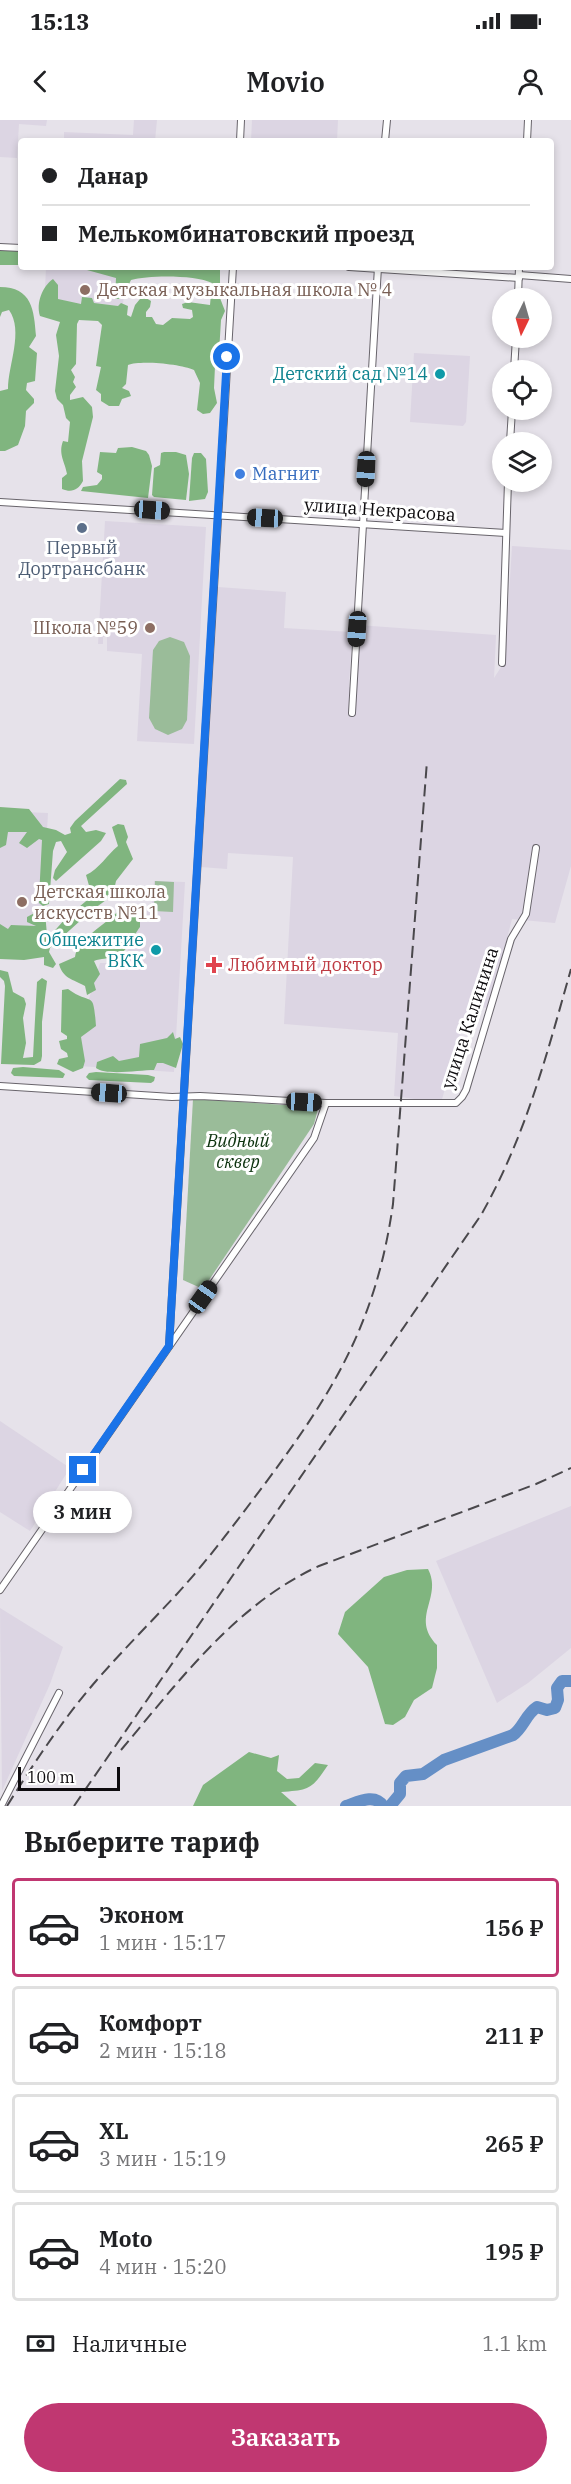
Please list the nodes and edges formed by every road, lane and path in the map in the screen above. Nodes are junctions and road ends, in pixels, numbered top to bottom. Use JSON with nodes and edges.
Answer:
{"nodes":[{"id":1,"x":241,"y":120,"type":"edge"},
{"id":2,"x":387,"y":120,"type":"edge"},
{"id":3,"x":528,"y":120,"type":"edge"},
{"id":4,"x":240,"y":138,"type":"edge"},
{"id":5,"x":385,"y":138,"type":"edge"},
{"id":6,"x":527,"y":138,"type":"edge"},
{"id":7,"x":0,"y":247,"type":"edge"},
{"id":8,"x":18,"y":248,"type":"edge"},
{"id":9,"x":233,"y":270,"type":"edge"},
{"id":10,"x":378,"y":270,"type":"edge"},
{"id":11,"x":409,"y":270,"type":"edge"},
{"id":12,"x":519,"y":270,"type":"edge"},
{"id":13,"x":519,"y":277,"type":"junction"},
{"id":14,"x":571,"y":279,"type":"edge"},
{"id":15,"x":518,"y":288,"type":"edge"},
{"id":16,"x":508,"y":492,"type":"edge"},
{"id":17,"x":0,"y":502,"type":"edge"},
{"id":18,"x":218,"y":514,"type":"junction"},
{"id":19,"x":363,"y":524,"type":"junction"},
{"id":20,"x":506,"y":533,"type":"junction"},
{"id":21,"x":502,"y":663,"type":"dead end"},
{"id":22,"x":352,"y":713,"type":"dead end"},
{"id":23,"x":536,"y":848,"type":"dead end"},
{"id":24,"x":0,"y":1086,"type":"edge"},
{"id":25,"x":184,"y":1096,"type":"junction"},
{"id":26,"x":326,"y":1103,"type":"junction"},
{"id":27,"x":169,"y":1346,"type":"junction"},
{"id":28,"x":0,"y":1590,"type":"edge"},
{"id":29,"x":59,"y":1693,"type":"dead end"},
{"id":30,"x":1,"y":1806,"type":"edge"}],
"edges":[{"from":1,"to":4,"type":"street"},
{"from":2,"to":5,"type":"street"},
{"from":3,"to":6,"type":"street"},
{"from":7,"to":8,"type":"street"},
{"from":9,"to":18,"type":"street"},
{"from":10,"to":19,"type":"street"},
{"from":11,"to":13,"type":"street"},
{"from":12,"to":13,"type":"street"},
{"from":13,"to":14,"type":"street"},
{"from":13,"to":15,"type":"street"},
{"from":16,"to":20,"type":"street"},
{"from":17,"to":18,"type":"street","name":"улица Некрасова"},
{"from":18,"to":19,"type":"street","name":"улица Некрасова"},
{"from":18,"to":25,"type":"street"},
{"from":19,"to":20,"type":"street","name":"улица Некрасова"},
{"from":19,"to":22,"type":"street"},
{"from":20,"to":21,"type":"street"},
{"from":23,"to":26,"type":"street","name":"улица Калинина"},
{"from":24,"to":25,"type":"street","name":"улица Калинина"},
{"from":25,"to":26,"type":"street","name":"улица Калинина"},
{"from":25,"to":27,"type":"street"},
{"from":26,"to":27,"type":"street"},
{"from":27,"to":28,"type":"street"},
{"from":29,"to":30,"type":"street"}]}
